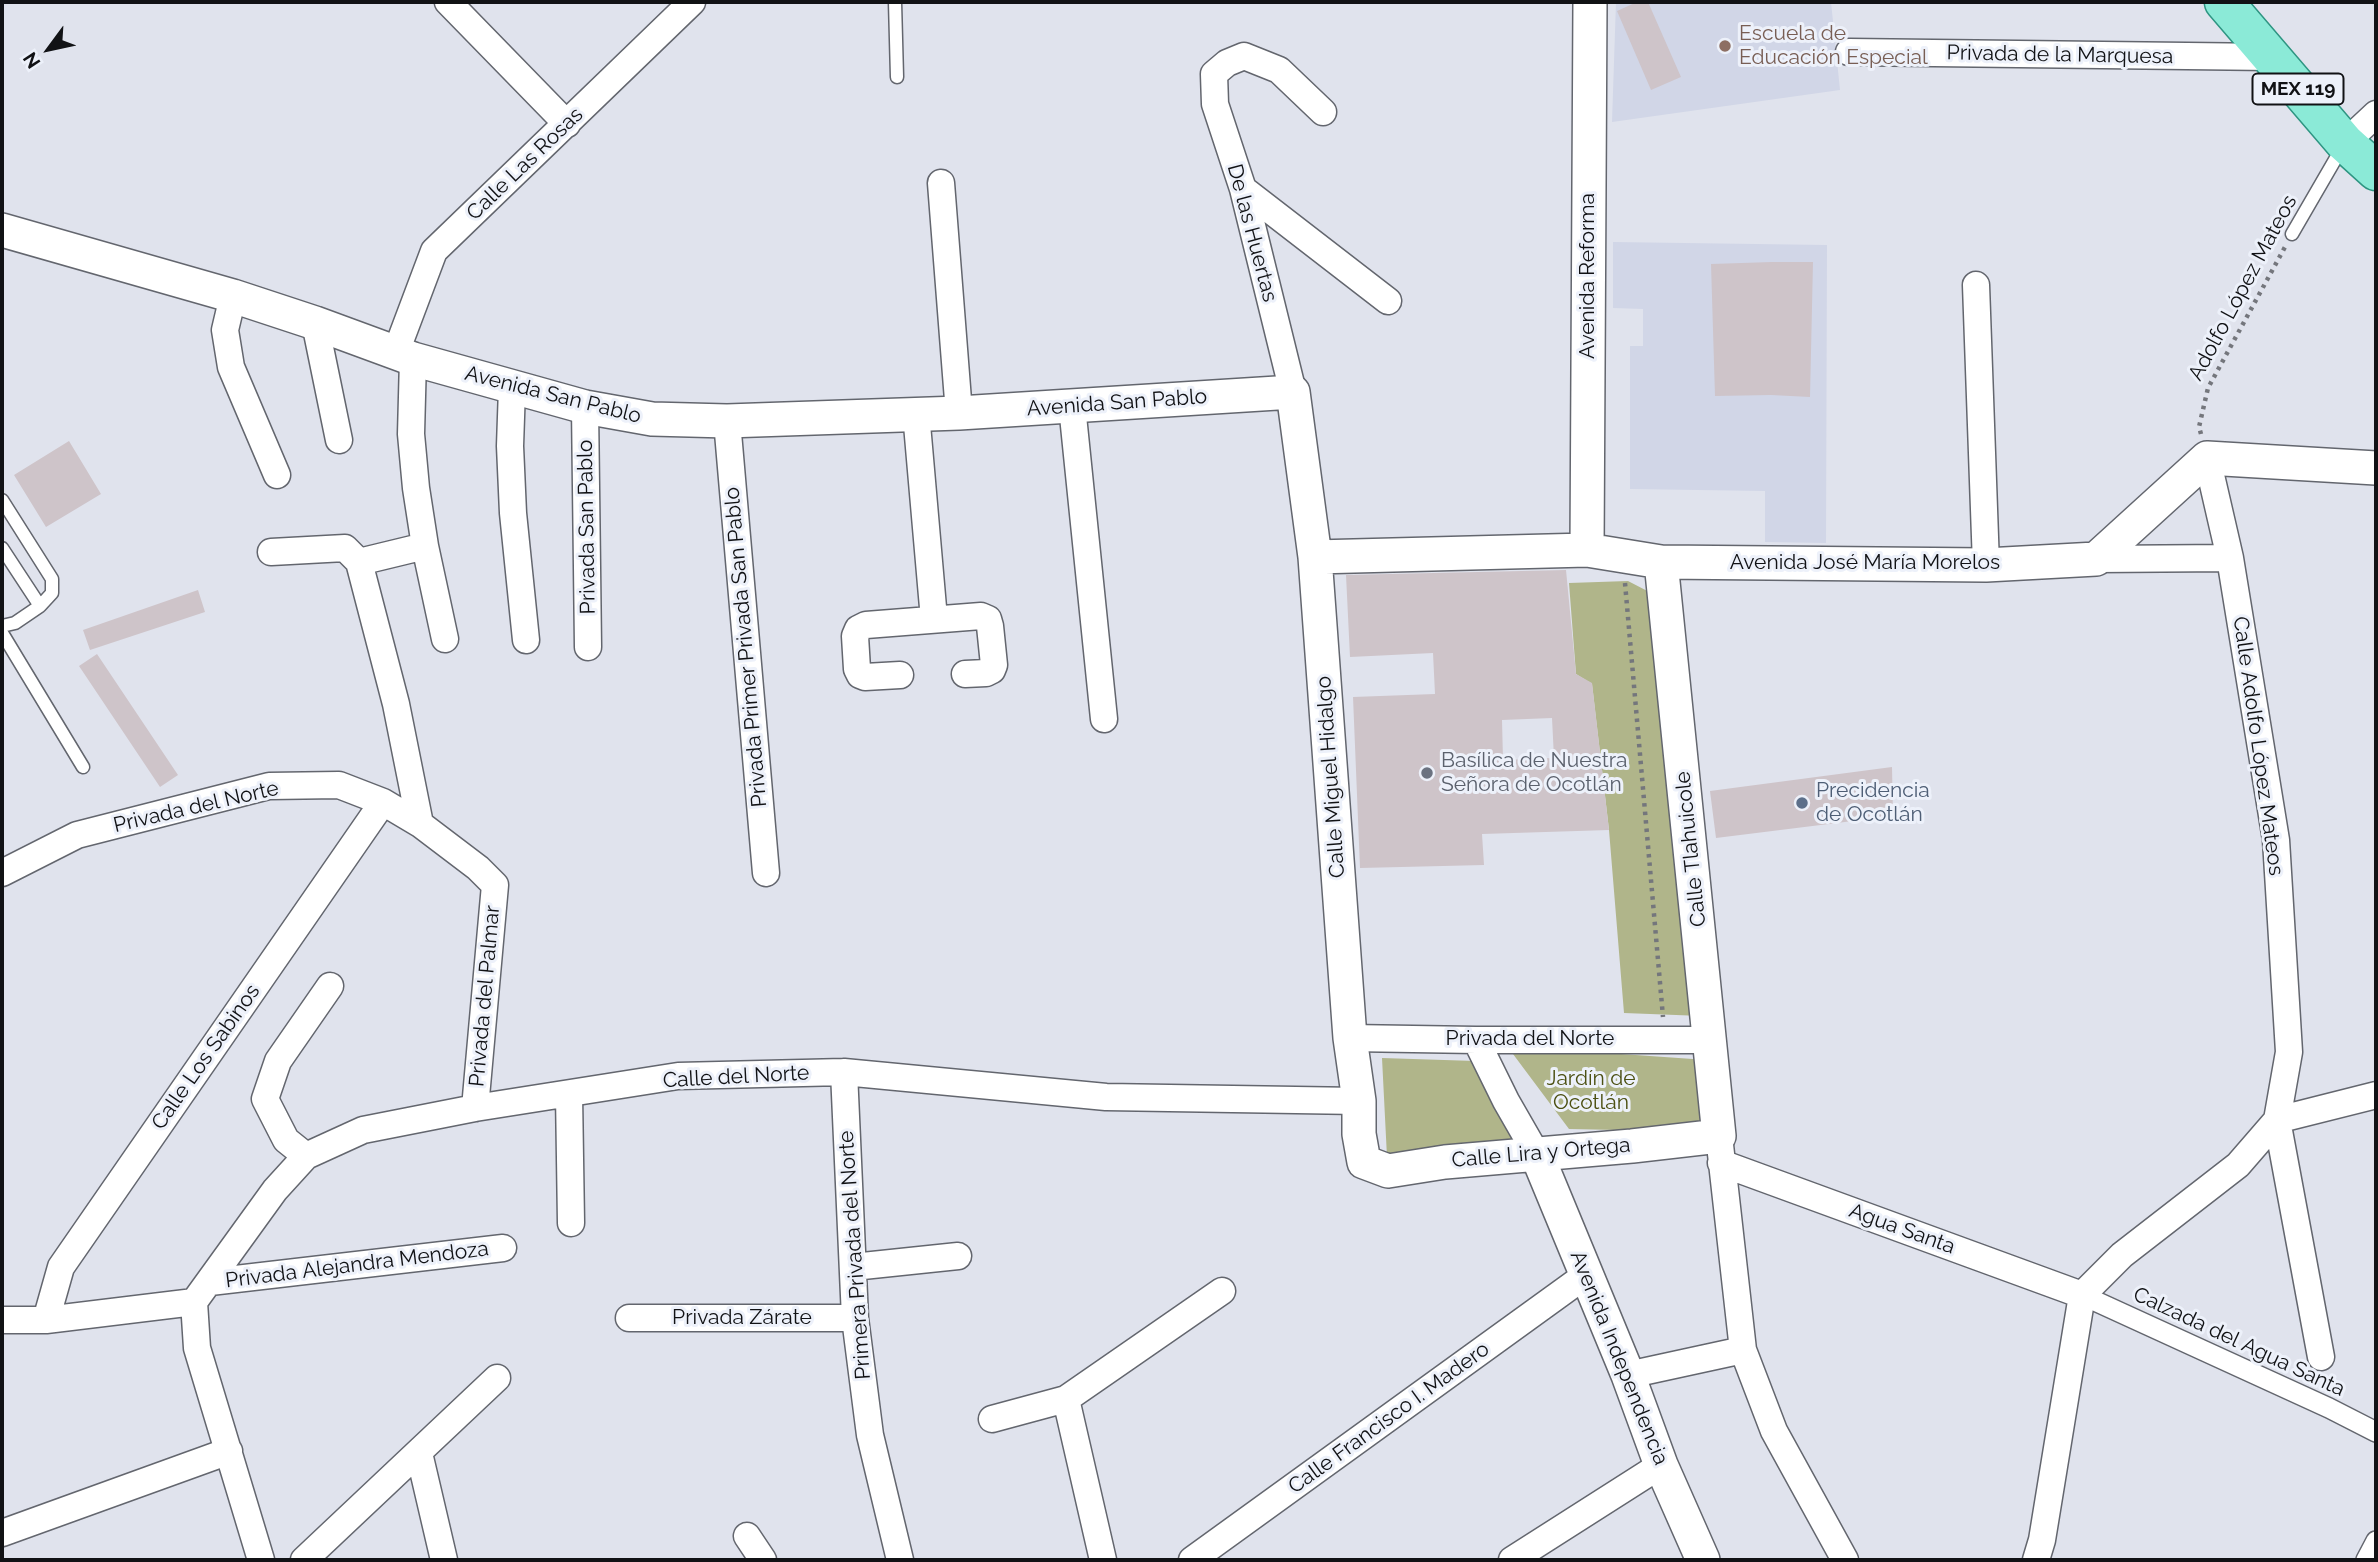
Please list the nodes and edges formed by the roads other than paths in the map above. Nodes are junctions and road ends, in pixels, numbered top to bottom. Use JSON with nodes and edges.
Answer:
{"nodes":[{"id":1,"x":448,"y":2,"type":"edge"},
{"id":2,"x":692,"y":2,"type":"edge"},
{"id":3,"x":895,"y":2,"type":"edge"},
{"id":4,"x":1590,"y":2,"type":"edge"},
{"id":5,"x":2224,"y":2,"type":"edge"},
{"id":6,"x":1849,"y":52,"type":"dead end"},
{"id":7,"x":2271,"y":57,"type":"junction"},
{"id":8,"x":897,"y":77,"type":"dead end"},
{"id":9,"x":1323,"y":112,"type":"dead end"},
{"id":10,"x":2376,"y":114,"type":"edge"},
{"id":11,"x":567,"y":124,"type":"junction"},
{"id":12,"x":2345,"y":143,"type":"junction"},
{"id":13,"x":2376,"y":171,"type":"edge"},
{"id":14,"x":941,"y":183,"type":"dead end"},
{"id":15,"x":1243,"y":189,"type":"junction"},
{"id":16,"x":2,"y":230,"type":"edge"},
{"id":17,"x":2292,"y":234,"type":"road end"},
{"id":18,"x":1976,"y":285,"type":"dead end"},
{"id":19,"x":233,"y":296,"type":"junction"},
{"id":20,"x":1388,"y":301,"type":"dead end"},
{"id":21,"x":315,"y":323,"type":"junction"},
{"id":22,"x":405,"y":355,"type":"junction"},
{"id":23,"x":512,"y":388,"type":"junction"},
{"id":24,"x":1293,"y":392,"type":"junction"},
{"id":25,"x":1072,"y":406,"type":"junction"},
{"id":26,"x":585,"y":407,"type":"junction"},
{"id":27,"x":916,"y":413,"type":"junction"},
{"id":28,"x":959,"y":413,"type":"junction"},
{"id":29,"x":727,"y":421,"type":"junction"},
{"id":30,"x":339,"y":440,"type":"dead end"},
{"id":31,"x":2207,"y":458,"type":"junction"},
{"id":32,"x":2376,"y":468,"type":"edge"},
{"id":33,"x":277,"y":475,"type":"dead end"},
{"id":34,"x":2,"y":500,"type":"edge"},
{"id":35,"x":425,"y":546,"type":"junction"},
{"id":36,"x":2,"y":548,"type":"edge"},
{"id":37,"x":1587,"y":550,"type":"junction"},
{"id":38,"x":271,"y":552,"type":"dead end"},
{"id":39,"x":1315,"y":557,"type":"junction"},
{"id":40,"x":2230,"y":558,"type":"junction"},
{"id":41,"x":2096,"y":559,"type":"junction"},
{"id":42,"x":359,"y":562,"type":"junction"},
{"id":43,"x":1661,"y":562,"type":"junction"},
{"id":44,"x":1986,"y":565,"type":"junction"},
{"id":45,"x":40,"y":606,"type":"junction"},
{"id":46,"x":934,"y":619,"type":"junction"},
{"id":47,"x":2,"y":626,"type":"edge"},
{"id":48,"x":2,"y":633,"type":"edge"},
{"id":49,"x":445,"y":639,"type":"dead end"},
{"id":50,"x":527,"y":640,"type":"dead end"},
{"id":51,"x":588,"y":646,"type":"dead end"},
{"id":52,"x":965,"y":674,"type":"dead end"},
{"id":53,"x":900,"y":675,"type":"dead end"},
{"id":54,"x":1104,"y":719,"type":"dead end"},
{"id":55,"x":83,"y":767,"type":"dead end"},
{"id":56,"x":383,"y":802,"type":"junction"},
{"id":57,"x":420,"y":824,"type":"junction"},
{"id":58,"x":2,"y":873,"type":"edge"},
{"id":59,"x":766,"y":873,"type":"dead end"},
{"id":60,"x":495,"y":885,"type":"joint"},
{"id":61,"x":330,"y":986,"type":"dead end"},
{"id":62,"x":1350,"y":1038,"type":"junction"},
{"id":63,"x":1476,"y":1040,"type":"junction"},
{"id":64,"x":1711,"y":1040,"type":"junction"},
{"id":65,"x":844,"y":1072,"type":"junction"},
{"id":66,"x":569,"y":1094,"type":"junction"},
{"id":67,"x":2376,"y":1095,"type":"edge"},
{"id":68,"x":1359,"y":1101,"type":"junction"},
{"id":69,"x":475,"y":1108,"type":"junction"},
{"id":70,"x":2277,"y":1120,"type":"junction"},
{"id":71,"x":1721,"y":1149,"type":"junction"},
{"id":72,"x":1537,"y":1154,"type":"junction"},
{"id":73,"x":306,"y":1156,"type":"junction"},
{"id":74,"x":1364,"y":1161,"type":"joint"},
{"id":75,"x":571,"y":1223,"type":"dead end"},
{"id":76,"x":503,"y":1248,"type":"dead end"},
{"id":77,"x":958,"y":1256,"type":"dead end"},
{"id":78,"x":853,"y":1267,"type":"junction"},
{"id":79,"x":1586,"y":1275,"type":"junction"},
{"id":80,"x":1222,"y":1291,"type":"dead end"},
{"id":81,"x":202,"y":1292,"type":"junction"},
{"id":82,"x":2082,"y":1296,"type":"junction"},
{"id":83,"x":629,"y":1318,"type":"dead end"},
{"id":84,"x":855,"y":1318,"type":"junction"},
{"id":85,"x":46,"y":1320,"type":"junction"},
{"id":86,"x":2,"y":1321,"type":"edge"},
{"id":87,"x":1743,"y":1350,"type":"junction"},
{"id":88,"x":2321,"y":1357,"type":"dead end"},
{"id":89,"x":1628,"y":1375,"type":"junction"},
{"id":90,"x":498,"y":1378,"type":"dead end"},
{"id":91,"x":1066,"y":1399,"type":"junction"},
{"id":92,"x":992,"y":1419,"type":"dead end"},
{"id":93,"x":2376,"y":1432,"type":"edge"},
{"id":94,"x":229,"y":1451,"type":"junction"},
{"id":95,"x":419,"y":1453,"type":"junction"},
{"id":96,"x":1661,"y":1465,"type":"junction"},
{"id":97,"x":2,"y":1533,"type":"edge"},
{"id":98,"x":747,"y":1536,"type":"dead end"},
{"id":99,"x":2376,"y":1541,"type":"edge"},
{"id":100,"x":261,"y":1560,"type":"edge"},
{"id":101,"x":304,"y":1560,"type":"edge"},
{"id":102,"x":444,"y":1560,"type":"edge"},
{"id":103,"x":763,"y":1560,"type":"edge"},
{"id":104,"x":900,"y":1560,"type":"edge"},
{"id":105,"x":1103,"y":1560,"type":"edge"},
{"id":106,"x":1192,"y":1560,"type":"edge"},
{"id":107,"x":1512,"y":1560,"type":"edge"},
{"id":108,"x":1703,"y":1560,"type":"edge"},
{"id":109,"x":1845,"y":1560,"type":"edge"},
{"id":110,"x":2036,"y":1560,"type":"edge"},
{"id":111,"x":2366,"y":1560,"type":"edge"}],
"edges":[{"from":1,"to":11,"type":"street"},
{"from":2,"to":11,"type":"street","name":"Calle Las Rosas"},
{"from":3,"to":8,"type":"lane"},
{"from":4,"to":37,"type":"street","name":"Avenida Reforma"},
{"from":5,"to":7,"type":"main road","number":"MEX 119"},
{"from":6,"to":7,"type":"street","name":"Privada de la Marquesa"},
{"from":7,"to":12,"type":"main road","number":"MEX 119"},
{"from":9,"to":15,"type":"street","name":"De las Huertas"},
{"from":10,"to":12,"type":"street"},
{"from":11,"to":22,"type":"street","name":"Calle Las Rosas"},
{"from":12,"to":13,"type":"main road","number":"MEX 119"},
{"from":12,"to":17,"type":"lane","name":"Adolfo López Mateos"},
{"from":14,"to":28,"type":"street"},
{"from":15,"to":20,"type":"street"},
{"from":15,"to":24,"type":"street","name":"De las Huertas"},
{"from":16,"to":19,"type":"street","name":"Avenida San Pablo"},
{"from":18,"to":44,"type":"street"},
{"from":19,"to":21,"type":"street","name":"Avenida San Pablo"},
{"from":19,"to":33,"type":"street"},
{"from":21,"to":22,"type":"street","name":"Avenida San Pablo"},
{"from":21,"to":30,"type":"street"},
{"from":22,"to":23,"type":"street","name":"Avenida San Pablo"},
{"from":22,"to":35,"type":"street","name":"Calle Las Rosas"},
{"from":23,"to":26,"type":"street","name":"Avenida San Pablo"},
{"from":23,"to":50,"type":"street"},
{"from":24,"to":25,"type":"street","name":"Avenida San Pablo"},
{"from":24,"to":39,"type":"street","name":"Calle Miguel Hidalgo"},
{"from":25,"to":28,"type":"street","name":"Avenida San Pablo"},
{"from":25,"to":54,"type":"street"},
{"from":26,"to":29,"type":"street","name":"Avenida San Pablo"},
{"from":26,"to":51,"type":"street","name":"Privada San Pablo"},
{"from":27,"to":28,"type":"street","name":"Avenida San Pablo"},
{"from":27,"to":29,"type":"street","name":"Avenida San Pablo"},
{"from":27,"to":46,"type":"street"},
{"from":29,"to":59,"type":"street","name":"Privada Primer Privada San Pablo"},
{"from":31,"to":32,"type":"street"},
{"from":31,"to":40,"type":"street","name":"Calle Adolfo López Mateos"},
{"from":31,"to":41,"type":"street"},
{"from":34,"to":45,"type":"lane"},
{"from":35,"to":42,"type":"street"},
{"from":35,"to":49,"type":"street","name":"Calle Las Rosas"},
{"from":36,"to":45,"type":"lane"},
{"from":37,"to":39,"type":"street","name":"Avenida José María Morelos"},
{"from":37,"to":43,"type":"street","name":"Avenida José María Morelos"},
{"from":38,"to":42,"type":"street"},
{"from":39,"to":62,"type":"street","name":"Calle Miguel Hidalgo"},
{"from":40,"to":41,"type":"street"},
{"from":40,"to":70,"type":"street","name":"Calle Adolfo López Mateos"},
{"from":41,"to":44,"type":"street","name":"Avenida José María Morelos"},
{"from":42,"to":57,"type":"street"},
{"from":43,"to":44,"type":"street","name":"Avenida José María Morelos"},
{"from":43,"to":64,"type":"street","name":"Calle Tlahuicole"},
{"from":45,"to":47,"type":"lane"},
{"from":46,"to":52,"type":"street"},
{"from":46,"to":53,"type":"street"},
{"from":48,"to":55,"type":"lane"},
{"from":56,"to":57,"type":"street","name":"Privada del Norte"},
{"from":56,"to":58,"type":"street","name":"Privada del Norte"},
{"from":56,"to":85,"type":"street","name":"Calle Los Sabinos"},
{"from":57,"to":60,"type":"street","name":"Privada del Norte"},
{"from":60,"to":69,"type":"street","name":"Privada del Palmar"},
{"from":61,"to":73,"type":"street"},
{"from":62,"to":63,"type":"street","name":"Privada del Norte"},
{"from":62,"to":68,"type":"street","name":"Calle Miguel Hidalgo"},
{"from":63,"to":64,"type":"street","name":"Privada del Norte"},
{"from":63,"to":72,"type":"street"},
{"from":64,"to":71,"type":"street","name":"Calle Tlahuicole"},
{"from":65,"to":66,"type":"street","name":"Calle del Norte"},
{"from":65,"to":68,"type":"street","name":"Calle del Norte"},
{"from":65,"to":78,"type":"street","name":"Primera Privada del Norte"},
{"from":66,"to":69,"type":"street","name":"Calle del Norte"},
{"from":66,"to":75,"type":"street"},
{"from":67,"to":70,"type":"street"},
{"from":68,"to":74,"type":"street","name":"Calle Miguel Hidalgo"},
{"from":69,"to":73,"type":"street","name":"Calle del Norte"},
{"from":70,"to":82,"type":"street"},
{"from":70,"to":88,"type":"street","name":"Calle Adolfo López Mateos"},
{"from":71,"to":72,"type":"street","name":"Calle Lira y Ortega"},
{"from":71,"to":82,"type":"street","name":"Agua Santa"},
{"from":71,"to":87,"type":"street"},
{"from":72,"to":74,"type":"street","name":"Calle Lira y Ortega"},
{"from":72,"to":79,"type":"street","name":"Avenida Independencia"},
{"from":73,"to":81,"type":"street","name":"Calle del Norte"},
{"from":76,"to":81,"type":"street","name":"Privada Alejandra Mendoza"},
{"from":77,"to":78,"type":"street"},
{"from":78,"to":84,"type":"street","name":"Primera Privada del Norte"},
{"from":79,"to":89,"type":"street","name":"Avenida Independencia"},
{"from":79,"to":106,"type":"street","name":"Calle Francisco I. Madero"},
{"from":80,"to":91,"type":"street"},
{"from":81,"to":85,"type":"street","name":"Privada Alejandra Mendoza"},
{"from":81,"to":94,"type":"street"},
{"from":82,"to":93,"type":"street","name":"Calzada del Agua Santa"},
{"from":82,"to":110,"type":"street"},
{"from":83,"to":84,"type":"street","name":"Privada Zárate"},
{"from":84,"to":104,"type":"street","name":"Primera Privada del Norte"},
{"from":85,"to":86,"type":"street","name":"Privada Alejandra Mendoza"},
{"from":87,"to":89,"type":"street"},
{"from":87,"to":109,"type":"street"},
{"from":89,"to":96,"type":"street","name":"Avenida Independencia"},
{"from":90,"to":95,"type":"street"},
{"from":91,"to":92,"type":"street"},
{"from":91,"to":105,"type":"street"},
{"from":94,"to":97,"type":"street"},
{"from":94,"to":100,"type":"street"},
{"from":95,"to":101,"type":"street"},
{"from":95,"to":102,"type":"street"},
{"from":96,"to":107,"type":"street"},
{"from":96,"to":108,"type":"street","name":"Avenida Independencia"},
{"from":98,"to":103,"type":"street"},
{"from":99,"to":111,"type":"street"}]}
